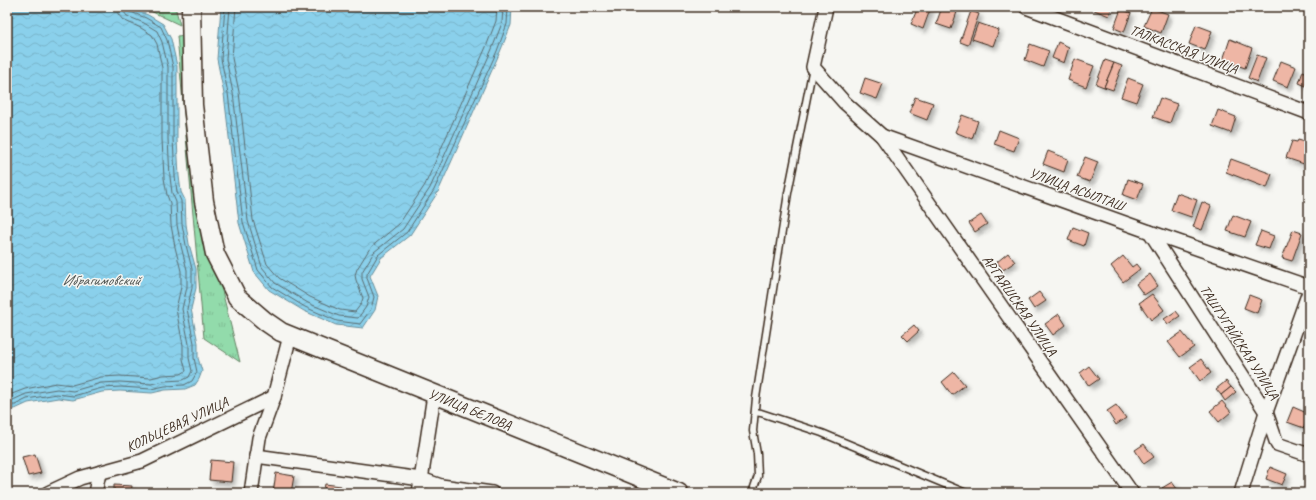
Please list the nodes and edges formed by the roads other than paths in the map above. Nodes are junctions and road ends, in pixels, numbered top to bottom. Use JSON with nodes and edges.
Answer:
{"nodes":[{"id":1,"x":191,"y":7,"type":"edge"},
{"id":2,"x":826,"y":7,"type":"edge"},
{"id":3,"x":1026,"y":7,"type":"edge"},
{"id":4,"x":813,"y":67,"type":"junction"},
{"id":5,"x":1309,"y":113,"type":"edge"},
{"id":6,"x":882,"y":136,"type":"junction"},
{"id":7,"x":1150,"y":232,"type":"junction"},
{"id":8,"x":1309,"y":287,"type":"edge"},
{"id":9,"x":1309,"y":292,"type":"edge"},
{"id":10,"x":290,"y":336,"type":"junction"},
{"id":11,"x":434,"y":395,"type":"junction"},
{"id":12,"x":274,"y":396,"type":"junction"},
{"id":13,"x":755,"y":412,"type":"junction"},
{"id":14,"x":1266,"y":412,"type":"junction"},
{"id":15,"x":1309,"y":455,"type":"edge"},
{"id":16,"x":256,"y":456,"type":"junction"},
{"id":17,"x":99,"y":473,"type":"junction"},
{"id":18,"x":421,"y":479,"type":"junction"},
{"id":19,"x":48,"y":493,"type":"edge"},
{"id":20,"x":96,"y":493,"type":"edge"},
{"id":21,"x":251,"y":493,"type":"edge"},
{"id":22,"x":419,"y":493,"type":"edge"},
{"id":23,"x":492,"y":493,"type":"edge"},
{"id":24,"x":679,"y":493,"type":"edge"},
{"id":25,"x":752,"y":493,"type":"edge"},
{"id":26,"x":966,"y":493,"type":"edge"},
{"id":27,"x":1132,"y":493,"type":"edge"},
{"id":28,"x":1241,"y":493,"type":"edge"}],
"edges":[{"from":1,"to":10,"type":"main road","name":"УЛИЦА БЕЛОВА"},
{"from":2,"to":4,"type":"street"},
{"from":3,"to":5,"type":"street","name":"ТАЛКАССКАЯ УЛИЦА"},
{"from":4,"to":6,"type":"street","name":"УЛИЦА АСЫЛТАШ"},
{"from":4,"to":13,"type":"lane"},
{"from":6,"to":7,"type":"street","name":"УЛИЦА АСЫЛТАШ"},
{"from":6,"to":27,"type":"street","name":"АРГАЯШСКАЯ УЛИЦА"},
{"from":7,"to":8,"type":"street","name":"УЛИЦА АСЫЛТАШ"},
{"from":7,"to":14,"type":"street","name":"ТАШТУГАЙСКАЯ УЛИЦА"},
{"from":9,"to":14,"type":"street"},
{"from":10,"to":11,"type":"main road","name":"УЛИЦА БЕЛОВА"},
{"from":10,"to":12,"type":"street"},
{"from":11,"to":18,"type":"street"},
{"from":11,"to":24,"type":"main road","name":"УЛИЦА БЕЛОВА"},
{"from":12,"to":16,"type":"street"},
{"from":12,"to":17,"type":"street","name":"КОЛЬЦЕВАЯ УЛИЦА"},
{"from":13,"to":25,"type":"lane"},
{"from":13,"to":26,"type":"lane"},
{"from":14,"to":15,"type":"street","name":"ТАШТУГАЙСКАЯ УЛИЦА"},
{"from":14,"to":28,"type":"street"},
{"from":16,"to":18,"type":"street"},
{"from":16,"to":21,"type":"street"},
{"from":17,"to":19,"type":"street","name":"КОЛЬЦЕВАЯ УЛИЦА"},
{"from":17,"to":20,"type":"street"},
{"from":18,"to":22,"type":"street"},
{"from":18,"to":23,"type":"street"}]}
